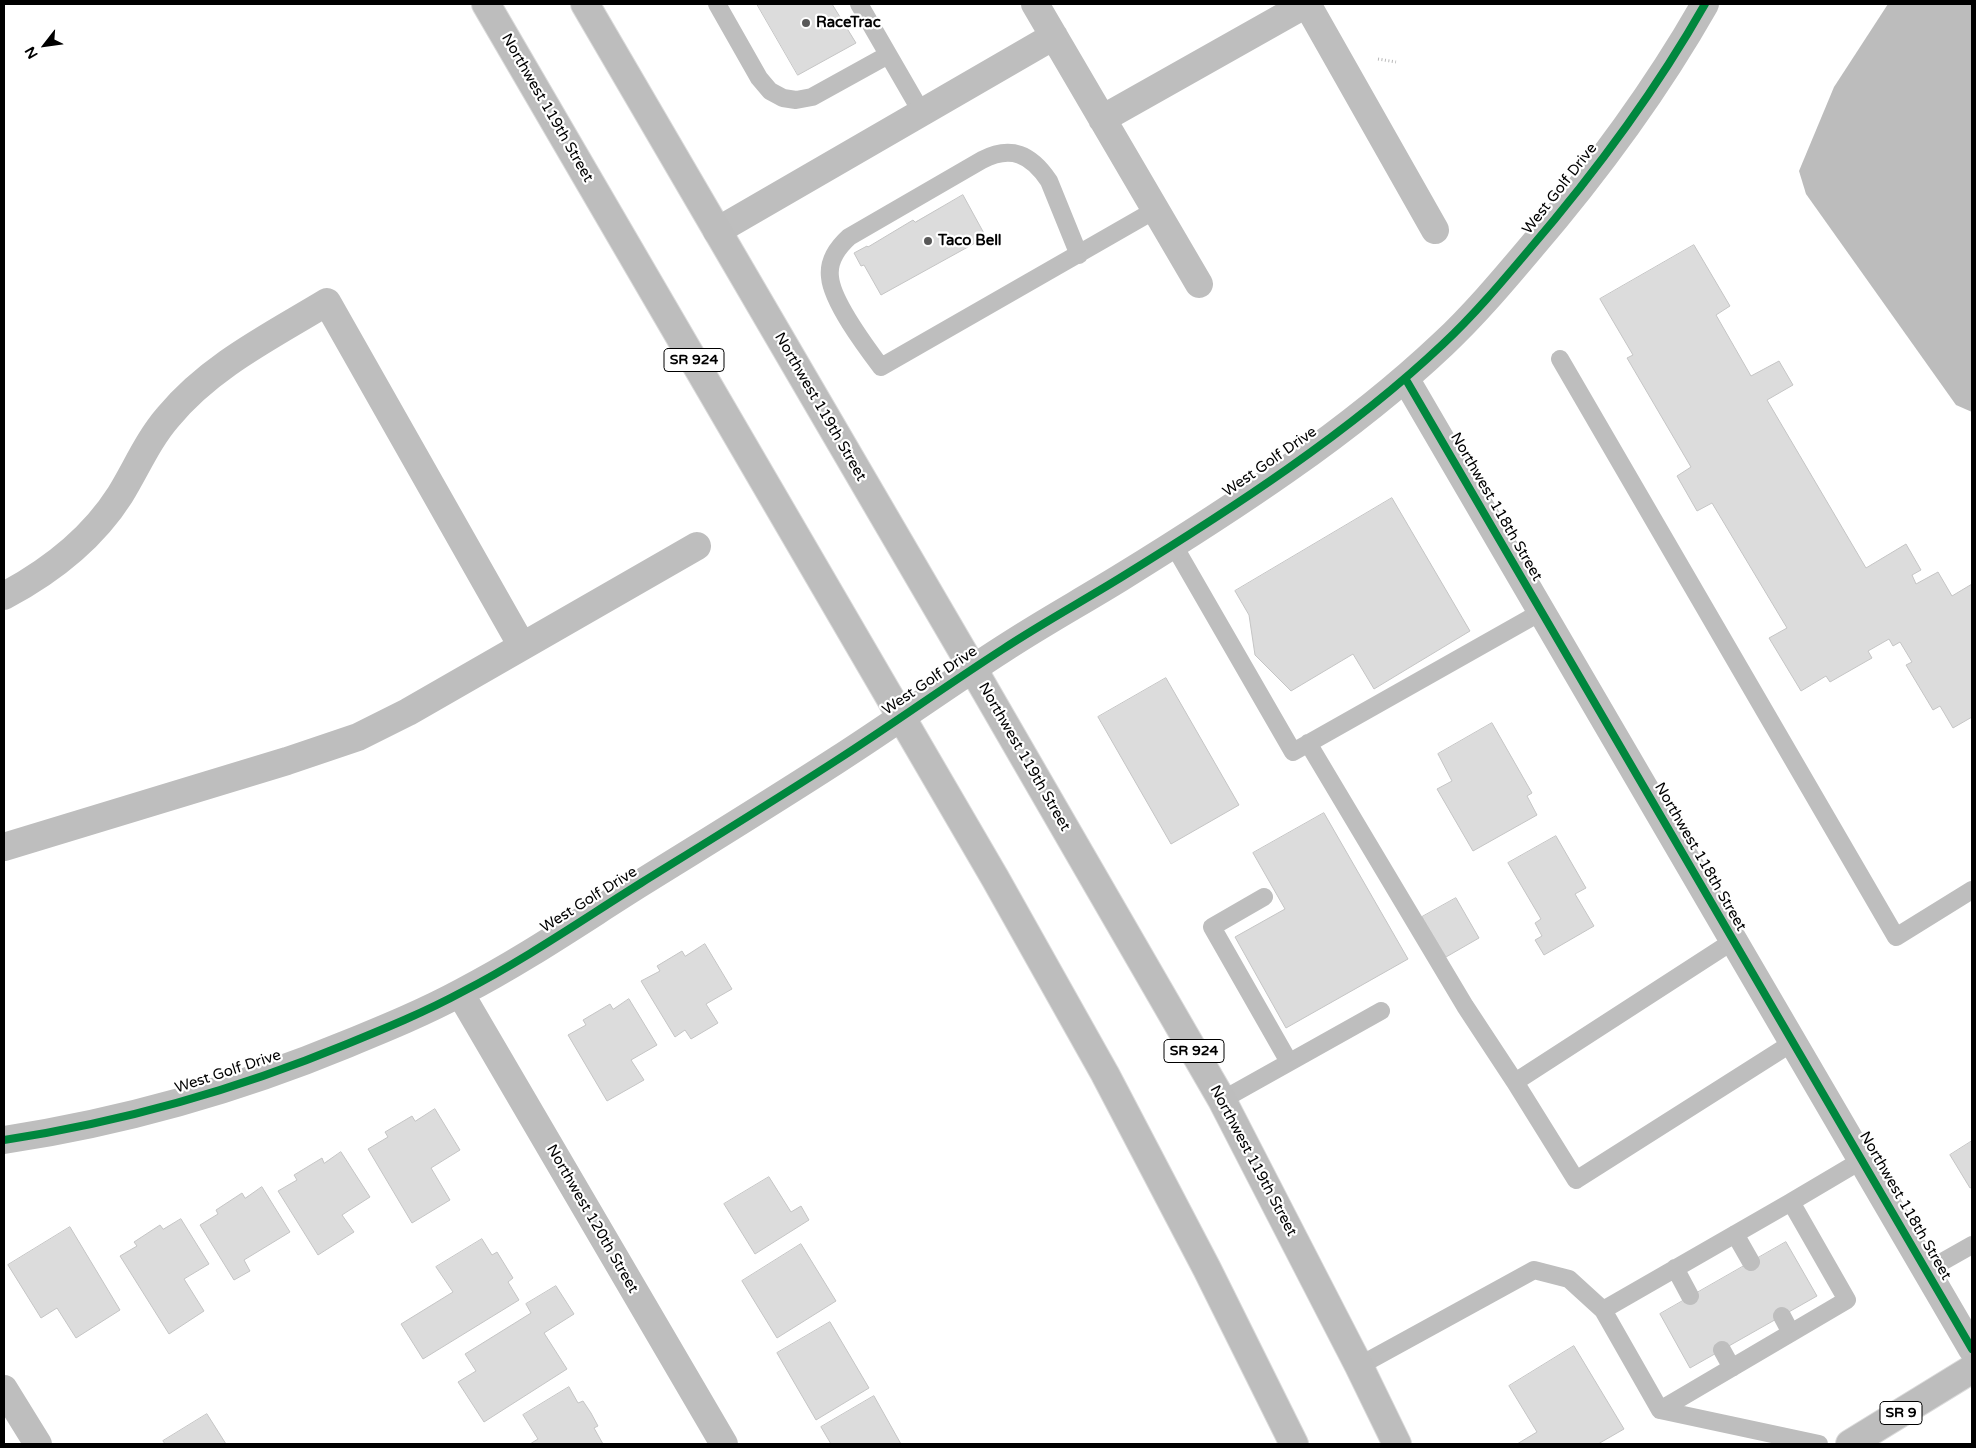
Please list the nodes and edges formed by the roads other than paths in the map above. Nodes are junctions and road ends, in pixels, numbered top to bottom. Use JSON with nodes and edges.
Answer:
{"nodes":[{"id":1,"x":486,"y":4,"type":"edge"},
{"id":2,"x":585,"y":4,"type":"edge"},
{"id":3,"x":717,"y":4,"type":"edge"},
{"id":4,"x":859,"y":4,"type":"edge"},
{"id":5,"x":1035,"y":4,"type":"edge"},
{"id":6,"x":1306,"y":4,"type":"edge"},
{"id":7,"x":1705,"y":4,"type":"edge"},
{"id":8,"x":1054,"y":36,"type":"junction"},
{"id":9,"x":888,"y":55,"type":"junction"},
{"id":10,"x":922,"y":113,"type":"junction"},
{"id":11,"x":1102,"y":119,"type":"junction"},
{"id":12,"x":1155,"y":210,"type":"junction"},
{"id":13,"x":1435,"y":230,"type":"dead end"},
{"id":14,"x":717,"y":231,"type":"junction"},
{"id":15,"x":1079,"y":255,"type":"junction"},
{"id":16,"x":1199,"y":284,"type":"dead end"},
{"id":17,"x":1560,"y":359,"type":"dead end"},
{"id":18,"x":1405,"y":378,"type":"junction"},
{"id":19,"x":1173,"y":544,"type":"junction"},
{"id":20,"x":697,"y":546,"type":"dead end"},
{"id":21,"x":4,"y":596,"type":"edge"},
{"id":22,"x":1541,"y":612,"type":"junction"},
{"id":23,"x":522,"y":646,"type":"junction"},
{"id":24,"x":973,"y":669,"type":"junction"},
{"id":25,"x":902,"y":717,"type":"junction"},
{"id":26,"x":1308,"y":744,"type":"junction"},
{"id":27,"x":4,"y":847,"type":"edge"},
{"id":28,"x":1972,"y":890,"type":"edge"},
{"id":29,"x":1264,"y":897,"type":"dead end"},
{"id":30,"x":1733,"y":941,"type":"junction"},
{"id":31,"x":460,"y":993,"type":"junction"},
{"id":32,"x":1381,"y":1011,"type":"dead end"},
{"id":33,"x":1792,"y":1042,"type":"junction"},
{"id":34,"x":1290,"y":1062,"type":"junction"},
{"id":35,"x":1515,"y":1082,"type":"junction"},
{"id":36,"x":1222,"y":1100,"type":"junction"},
{"id":37,"x":4,"y":1140,"type":"edge"},
{"id":38,"x":1862,"y":1160,"type":"junction"},
{"id":39,"x":1791,"y":1202,"type":"junction"},
{"id":40,"x":1736,"y":1234,"type":"junction"},
{"id":41,"x":1972,"y":1244,"type":"edge"},
{"id":42,"x":1751,"y":1262,"type":"dead end"},
{"id":43,"x":1675,"y":1268,"type":"junction"},
{"id":44,"x":1926,"y":1271,"type":"junction"},
{"id":45,"x":1690,"y":1296,"type":"dead end"},
{"id":46,"x":1602,"y":1310,"type":"junction"},
{"id":47,"x":1782,"y":1316,"type":"dead end"},
{"id":48,"x":1791,"y":1333,"type":"junction"},
{"id":49,"x":1972,"y":1349,"type":"edge"},
{"id":50,"x":1722,"y":1350,"type":"dead end"},
{"id":51,"x":1359,"y":1366,"type":"junction"},
{"id":52,"x":1732,"y":1368,"type":"junction"},
{"id":53,"x":1972,"y":1369,"type":"edge"},
{"id":54,"x":4,"y":1389,"type":"edge"},
{"id":55,"x":1660,"y":1410,"type":"junction"},
{"id":56,"x":38,"y":1444,"type":"edge"},
{"id":57,"x":724,"y":1444,"type":"edge"},
{"id":58,"x":1294,"y":1444,"type":"edge"},
{"id":59,"x":1396,"y":1444,"type":"edge"},
{"id":60,"x":1818,"y":1444,"type":"edge"},
{"id":61,"x":1850,"y":1444,"type":"edge"}],
"edges":[{"from":1,"to":25,"type":"main road","name":"Northwest 119th Street","number":"SR 924"},
{"from":2,"to":14,"type":"main road","name":"Northwest 119th Street","number":"SR 924"},
{"from":3,"to":9,"type":"lane"},
{"from":4,"to":9,"type":"lane"},
{"from":5,"to":8,"type":"street"},
{"from":6,"to":11,"type":"street"},
{"from":6,"to":13,"type":"street"},
{"from":7,"to":18,"type":"street","name":"West Golf Drive"},
{"from":8,"to":10,"type":"street"},
{"from":8,"to":11,"type":"street"},
{"from":9,"to":10,"type":"lane"},
{"from":10,"to":14,"type":"street"},
{"from":11,"to":12,"type":"street"},
{"from":12,"to":15,"type":"lane"},
{"from":12,"to":16,"type":"street"},
{"from":14,"to":24,"type":"main road","name":"Northwest 119th Street","number":"SR 924"},
{"from":15,"to":15,"type":"lane"},
{"from":17,"to":28,"type":"lane"},
{"from":18,"to":19,"type":"street","name":"West Golf Drive"},
{"from":18,"to":22,"type":"street","name":"Northwest 118th Street"},
{"from":19,"to":24,"type":"street","name":"West Golf Drive"},
{"from":19,"to":26,"type":"lane"},
{"from":20,"to":23,"type":"street"},
{"from":21,"to":23,"type":"street"},
{"from":22,"to":26,"type":"lane"},
{"from":22,"to":30,"type":"street","name":"Northwest 118th Street"},
{"from":23,"to":27,"type":"street"},
{"from":24,"to":25,"type":"street","name":"West Golf Drive"},
{"from":24,"to":36,"type":"main road","name":"Northwest 119th Street","number":"SR 924"},
{"from":25,"to":31,"type":"street","name":"West Golf Drive"},
{"from":25,"to":58,"type":"main road","name":"Northwest 119th Street","number":"SR 924"},
{"from":26,"to":35,"type":"lane"},
{"from":29,"to":34,"type":"lane"},
{"from":30,"to":33,"type":"street","name":"Northwest 118th Street"},
{"from":30,"to":35,"type":"lane"},
{"from":31,"to":37,"type":"street","name":"West Golf Drive"},
{"from":31,"to":57,"type":"street","name":"Northwest 120th Street"},
{"from":32,"to":34,"type":"lane"},
{"from":33,"to":35,"type":"lane"},
{"from":33,"to":38,"type":"street","name":"Northwest 118th Street"},
{"from":34,"to":36,"type":"lane"},
{"from":36,"to":51,"type":"main road","name":"Northwest 119th Street","number":"SR 924"},
{"from":38,"to":39,"type":"lane"},
{"from":38,"to":44,"type":"street","name":"Northwest 118th Street"},
{"from":39,"to":40,"type":"lane"},
{"from":39,"to":48,"type":"lane"},
{"from":40,"to":42,"type":"lane"},
{"from":40,"to":43,"type":"lane"},
{"from":41,"to":44,"type":"lane"},
{"from":43,"to":45,"type":"lane"},
{"from":43,"to":46,"type":"lane"},
{"from":44,"to":49,"type":"street","name":"Northwest 118th Street"},
{"from":46,"to":51,"type":"lane"},
{"from":46,"to":55,"type":"lane"},
{"from":47,"to":48,"type":"lane"},
{"from":48,"to":52,"type":"lane"},
{"from":50,"to":52,"type":"lane"},
{"from":51,"to":59,"type":"main road","name":"Northwest 119th Street","number":"SR 924"},
{"from":52,"to":55,"type":"lane"},
{"from":53,"to":61,"type":"main road","number":"SR 9"},
{"from":54,"to":56,"type":"street"},
{"from":55,"to":60,"type":"lane"}]}
